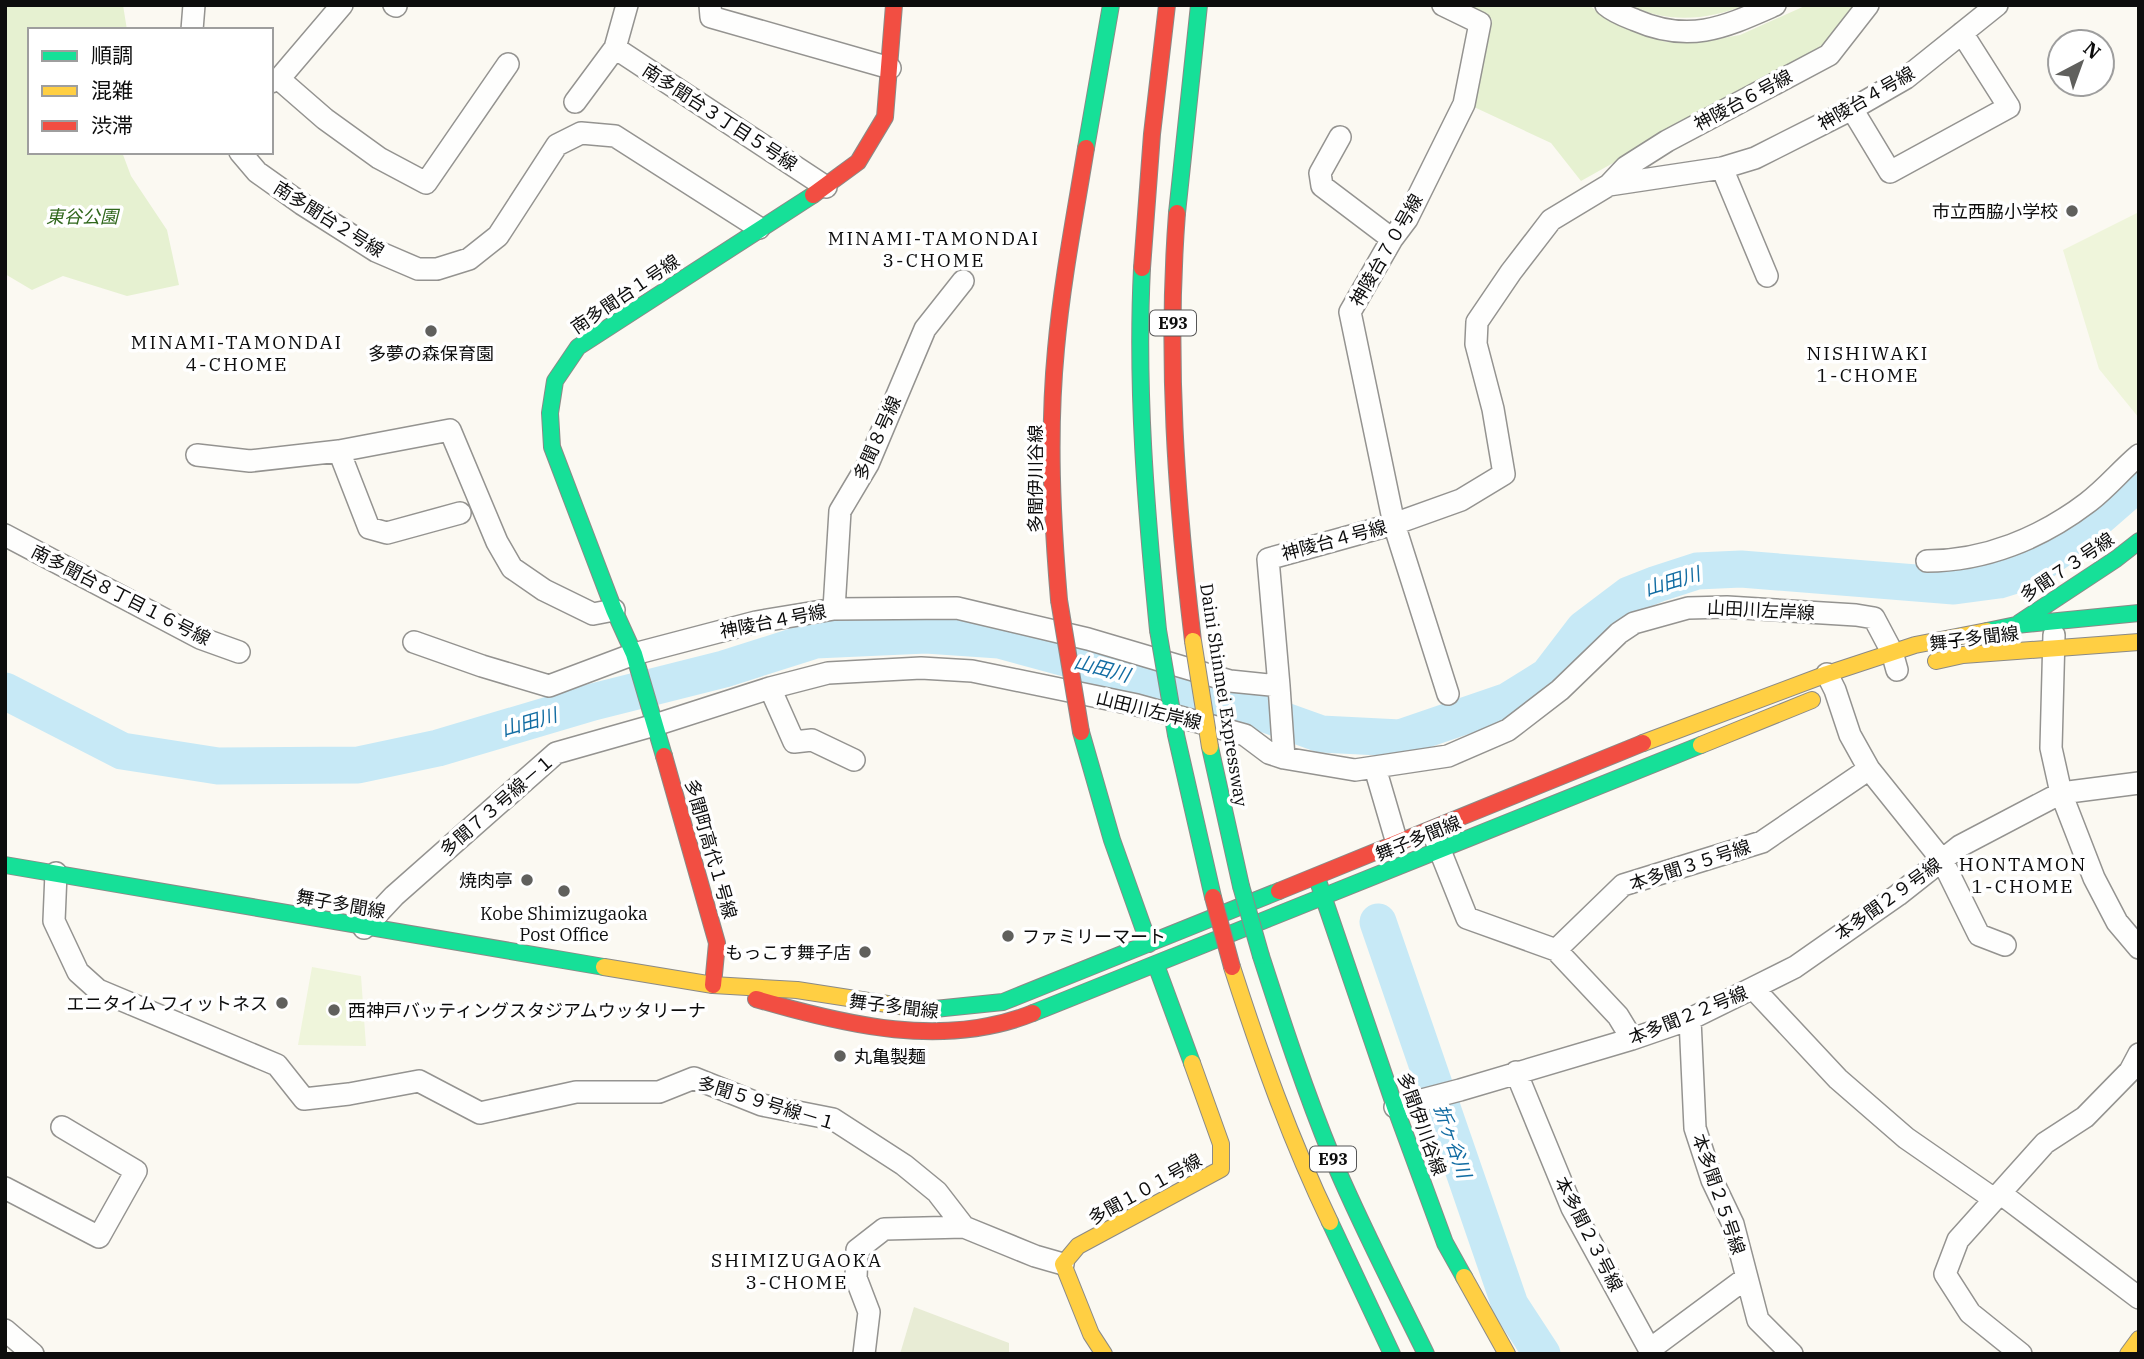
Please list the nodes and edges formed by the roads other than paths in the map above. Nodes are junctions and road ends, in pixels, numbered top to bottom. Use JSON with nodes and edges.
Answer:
{"nodes":[{"id":1,"x":194,"y":5,"type":"edge"},
{"id":2,"x":342,"y":5,"type":"edge"},
{"id":3,"x":627,"y":5,"type":"edge"},
{"id":4,"x":710,"y":5,"type":"edge"},
{"id":5,"x":894,"y":5,"type":"edge"},
{"id":6,"x":1111,"y":5,"type":"edge"},
{"id":7,"x":1167,"y":5,"type":"edge"},
{"id":8,"x":1199,"y":5,"type":"edge"},
{"id":9,"x":1443,"y":5,"type":"edge"},
{"id":10,"x":1606,"y":5,"type":"edge"},
{"id":11,"x":1775,"y":5,"type":"edge"},
{"id":12,"x":1868,"y":5,"type":"edge"},
{"id":13,"x":1997,"y":5,"type":"edge"},
{"id":14,"x":192,"y":28,"type":"edge"},
{"id":15,"x":1962,"y":33,"type":"junction"},
{"id":16,"x":615,"y":48,"type":"junction"},
{"id":17,"x":508,"y":64,"type":"dead end"},
{"id":18,"x":890,"y":68,"type":"junction"},
{"id":19,"x":275,"y":80,"type":"edge"},
{"id":20,"x":575,"y":103,"type":"dead end"},
{"id":21,"x":1852,"y":109,"type":"junction"},
{"id":22,"x":1340,"y":137,"type":"dead end"},
{"id":23,"x":242,"y":154,"type":"edge"},
{"id":24,"x":1722,"y":168,"type":"junction"},
{"id":25,"x":1609,"y":185,"type":"junction"},
{"id":26,"x":826,"y":187,"type":"junction"},
{"id":27,"x":759,"y":229,"type":"junction"},
{"id":28,"x":1392,"y":239,"type":"junction"},
{"id":29,"x":1767,"y":276,"type":"dead end"},
{"id":30,"x":963,"y":281,"type":"dead end"},
{"id":31,"x":339,"y":452,"type":"junction"},
{"id":32,"x":197,"y":455,"type":"dead end"},
{"id":33,"x":2139,"y":455,"type":"edge"},
{"id":34,"x":460,"y":513,"type":"dead end"},
{"id":35,"x":1394,"y":524,"type":"junction"},
{"id":36,"x":5,"y":535,"type":"edge"},
{"id":37,"x":2139,"y":541,"type":"edge"},
{"id":38,"x":1927,"y":561,"type":"dead end"},
{"id":39,"x":834,"y":609,"type":"junction"},
{"id":40,"x":614,"y":610,"type":"junction"},
{"id":41,"x":2139,"y":613,"type":"edge"},
{"id":42,"x":2055,"y":621,"type":"junction"},
{"id":43,"x":2016,"y":625,"type":"junction"},
{"id":44,"x":414,"y":642,"type":"dead end"},
{"id":45,"x":2139,"y":642,"type":"edge"},
{"id":46,"x":2054,"y":649,"type":"junction"},
{"id":47,"x":239,"y":652,"type":"dead end"},
{"id":48,"x":634,"y":654,"type":"junction"},
{"id":49,"x":1902,"y":665,"type":"junction"},
{"id":50,"x":1836,"y":683,"type":"junction"},
{"id":51,"x":1279,"y":686,"type":"junction"},
{"id":52,"x":771,"y":688,"type":"junction"},
{"id":53,"x":1448,"y":694,"type":"dead end"},
{"id":54,"x":655,"y":725,"type":"junction"},
{"id":55,"x":1284,"y":758,"type":"junction"},
{"id":56,"x":854,"y":760,"type":"dead end"},
{"id":57,"x":1374,"y":768,"type":"junction"},
{"id":58,"x":1869,"y":769,"type":"junction"},
{"id":59,"x":2139,"y":783,"type":"edge"},
{"id":60,"x":2061,"y":793,"type":"junction"},
{"id":61,"x":1431,"y":829,"type":"junction"},
{"id":62,"x":1397,"y":843,"type":"junction"},
{"id":63,"x":1440,"y":849,"type":"junction"},
{"id":64,"x":1942,"y":860,"type":"junction"},
{"id":65,"x":5,"y":865,"type":"edge"},
{"id":66,"x":56,"y":873,"type":"junction"},
{"id":67,"x":1317,"y":876,"type":"junction"},
{"id":68,"x":1324,"y":898,"type":"junction"},
{"id":69,"x":364,"y":928,"type":"junction"},
{"id":70,"x":1149,"y":944,"type":"junction"},
{"id":71,"x":2005,"y":945,"type":"dead end"},
{"id":72,"x":2139,"y":948,"type":"edge"},
{"id":73,"x":1556,"y":950,"type":"junction"},
{"id":74,"x":1156,"y":965,"type":"junction"},
{"id":75,"x":713,"y":985,"type":"junction"},
{"id":76,"x":1754,"y":988,"type":"junction"},
{"id":77,"x":1690,"y":1018,"type":"junction"},
{"id":78,"x":1632,"y":1039,"type":"junction"},
{"id":79,"x":2139,"y":1054,"type":"edge"},
{"id":80,"x":1516,"y":1072,"type":"junction"},
{"id":81,"x":1395,"y":1107,"type":"junction"},
{"id":82,"x":62,"y":1127,"type":"dead end"},
{"id":83,"x":5,"y":1188,"type":"edge"},
{"id":84,"x":1997,"y":1196,"type":"junction"},
{"id":85,"x":964,"y":1227,"type":"junction"},
{"id":86,"x":1063,"y":1264,"type":"junction"},
{"id":87,"x":1746,"y":1278,"type":"junction"},
{"id":88,"x":2139,"y":1298,"type":"edge"},
{"id":89,"x":5,"y":1330,"type":"edge"},
{"id":90,"x":2139,"y":1339,"type":"edge"},
{"id":91,"x":1651,"y":1352,"type":"edge"},
{"id":92,"x":33,"y":1354,"type":"edge"},
{"id":93,"x":864,"y":1354,"type":"edge"},
{"id":94,"x":1104,"y":1354,"type":"edge"},
{"id":95,"x":1392,"y":1354,"type":"edge"},
{"id":96,"x":1426,"y":1354,"type":"edge"},
{"id":97,"x":1507,"y":1354,"type":"edge"},
{"id":98,"x":1792,"y":1354,"type":"edge"},
{"id":99,"x":2021,"y":1354,"type":"edge"},
{"id":100,"x":2127,"y":1354,"type":"edge"}],
"edges":[{"from":1,"to":14,"type":"street"},
{"from":2,"to":19,"type":"street"},
{"from":3,"to":16,"type":"street"},
{"from":4,"to":18,"type":"street"},
{"from":5,"to":18,"type":"main road","name":"南多聞台１号線"},
{"from":6,"to":70,"type":"main road","name":"多聞伊川谷線","bridge":true},
{"from":7,"to":95,"type":"main road","number":"E93","bridge":true},
{"from":8,"to":96,"type":"main road","name":"Daini Shinmei Expressway","number":"E93","bridge":true},
{"from":9,"to":28,"type":"street","name":"神陵台７０号線"},
{"from":10,"to":11,"type":"street"},
{"from":12,"to":25,"type":"street","name":"神陵台６号線"},
{"from":13,"to":15,"type":"street","name":"神陵台４号線"},
{"from":15,"to":21,"type":"street","name":"神陵台４号線"},
{"from":15,"to":21,"type":"street"},
{"from":16,"to":20,"type":"street"},
{"from":16,"to":26,"type":"street","name":"南多聞台３丁目５号線"},
{"from":17,"to":19,"type":"street"},
{"from":18,"to":26,"type":"main road","name":"南多聞台１号線"},
{"from":21,"to":24,"type":"street","name":"神陵台４号線"},
{"from":22,"to":28,"type":"street"},
{"from":23,"to":27,"type":"street","name":"南多聞台２号線"},
{"from":24,"to":25,"type":"street","name":"神陵台４号線"},
{"from":24,"to":29,"type":"street"},
{"from":25,"to":35,"type":"street","name":"神陵台４号線"},
{"from":26,"to":27,"type":"main road","name":"南多聞台１号線"},
{"from":27,"to":40,"type":"main road","name":"南多聞台１号線"},
{"from":28,"to":35,"type":"street","name":"神陵台７０号線"},
{"from":30,"to":39,"type":"street","name":"多聞８号線"},
{"from":31,"to":32,"type":"street"},
{"from":31,"to":34,"type":"street"},
{"from":31,"to":40,"type":"street"},
{"from":33,"to":38,"type":"street"},
{"from":35,"to":51,"type":"street","name":"神陵台４号線"},
{"from":35,"to":53,"type":"street","name":"神陵台７０号線"},
{"from":36,"to":47,"type":"street","name":"南多聞台８丁目１６号線"},
{"from":37,"to":43,"type":"main road","name":"多聞７３号線"},
{"from":39,"to":48,"type":"street","name":"神陵台４号線"},
{"from":39,"to":51,"type":"street","name":"神陵台４号線"},
{"from":40,"to":48,"type":"main road","name":"南多聞台１号線"},
{"from":41,"to":42,"type":"main road","name":"舞子多聞線"},
{"from":42,"to":43,"type":"main road","name":"舞子多聞線"},
{"from":42,"to":46,"type":"street"},
{"from":43,"to":49,"type":"main road","name":"舞子多聞線"},
{"from":44,"to":48,"type":"street","name":"神陵台４号線"},
{"from":45,"to":46,"type":"main road","name":"舞子多聞線"},
{"from":46,"to":49,"type":"main road","name":"舞子多聞線"},
{"from":46,"to":60,"type":"street"},
{"from":48,"to":54,"type":"main road","name":"南多聞台１号線"},
{"from":49,"to":50,"type":"main road","name":"舞子多聞線"},
{"from":49,"to":57,"type":"street","name":"山田川左岸線"},
{"from":50,"to":58,"type":"street"},
{"from":50,"to":61,"type":"main road","name":"舞子多聞線"},
{"from":50,"to":63,"type":"main road","name":"舞子多聞線"},
{"from":51,"to":55,"type":"street"},
{"from":52,"to":54,"type":"street","name":"山田川左岸線"},
{"from":52,"to":55,"type":"street","name":"山田川左岸線"},
{"from":52,"to":56,"type":"street"},
{"from":54,"to":69,"type":"street","name":"多聞７３号線－１"},
{"from":54,"to":75,"type":"main road","name":"多聞町高代１号線"},
{"from":55,"to":57,"type":"street","name":"山田川左岸線"},
{"from":57,"to":62,"type":"street"},
{"from":58,"to":64,"type":"street"},
{"from":58,"to":73,"type":"street","name":"本多聞３５号線"},
{"from":59,"to":60,"type":"street"},
{"from":60,"to":64,"type":"street","name":"本多聞２９号線"},
{"from":60,"to":72,"type":"street"},
{"from":61,"to":62,"type":"main road","name":"舞子多聞線"},
{"from":61,"to":63,"type":"street"},
{"from":62,"to":67,"type":"main road","name":"舞子多聞線"},
{"from":63,"to":68,"type":"main road","name":"舞子多聞線"},
{"from":63,"to":73,"type":"street"},
{"from":64,"to":71,"type":"street"},
{"from":64,"to":76,"type":"street","name":"本多聞２９号線"},
{"from":65,"to":66,"type":"main road","name":"舞子多聞線"},
{"from":66,"to":69,"type":"main road","name":"舞子多聞線"},
{"from":66,"to":85,"type":"street","name":"多聞５９号線－１"},
{"from":67,"to":68,"type":"main road","name":"多聞伊川谷線"},
{"from":67,"to":70,"type":"main road","name":"舞子多聞線"},
{"from":68,"to":74,"type":"main road","name":"舞子多聞線"},
{"from":68,"to":81,"type":"main road","name":"多聞伊川谷線"},
{"from":69,"to":75,"type":"main road","name":"舞子多聞線"},
{"from":70,"to":74,"type":"street"},
{"from":70,"to":75,"type":"main road","name":"舞子多聞線"},
{"from":73,"to":78,"type":"street"},
{"from":74,"to":75,"type":"main road","name":"舞子多聞線"},
{"from":74,"to":86,"type":"main road","name":"多聞１０１号線"},
{"from":76,"to":77,"type":"street","name":"本多聞２２号線"},
{"from":76,"to":84,"type":"street","name":"本多聞２２号線"},
{"from":77,"to":78,"type":"street","name":"本多聞２２号線"},
{"from":77,"to":87,"type":"street","name":"本多聞２５号線"},
{"from":78,"to":80,"type":"street","name":"本多聞２２号線"},
{"from":79,"to":84,"type":"street"},
{"from":80,"to":81,"type":"street","name":"本多聞２２号線"},
{"from":80,"to":91,"type":"street","name":"本多聞２３号線"},
{"from":81,"to":97,"type":"main road","name":"多聞伊川谷線"},
{"from":82,"to":83,"type":"street"},
{"from":84,"to":88,"type":"street","name":"本多聞２２号線"},
{"from":84,"to":99,"type":"street"},
{"from":85,"to":86,"type":"street"},
{"from":85,"to":93,"type":"street"},
{"from":86,"to":94,"type":"main road"},
{"from":87,"to":91,"type":"street"},
{"from":87,"to":98,"type":"street","name":"本多聞２５号線"},
{"from":89,"to":92,"type":"street"},
{"from":90,"to":100,"type":"main road"}]}
